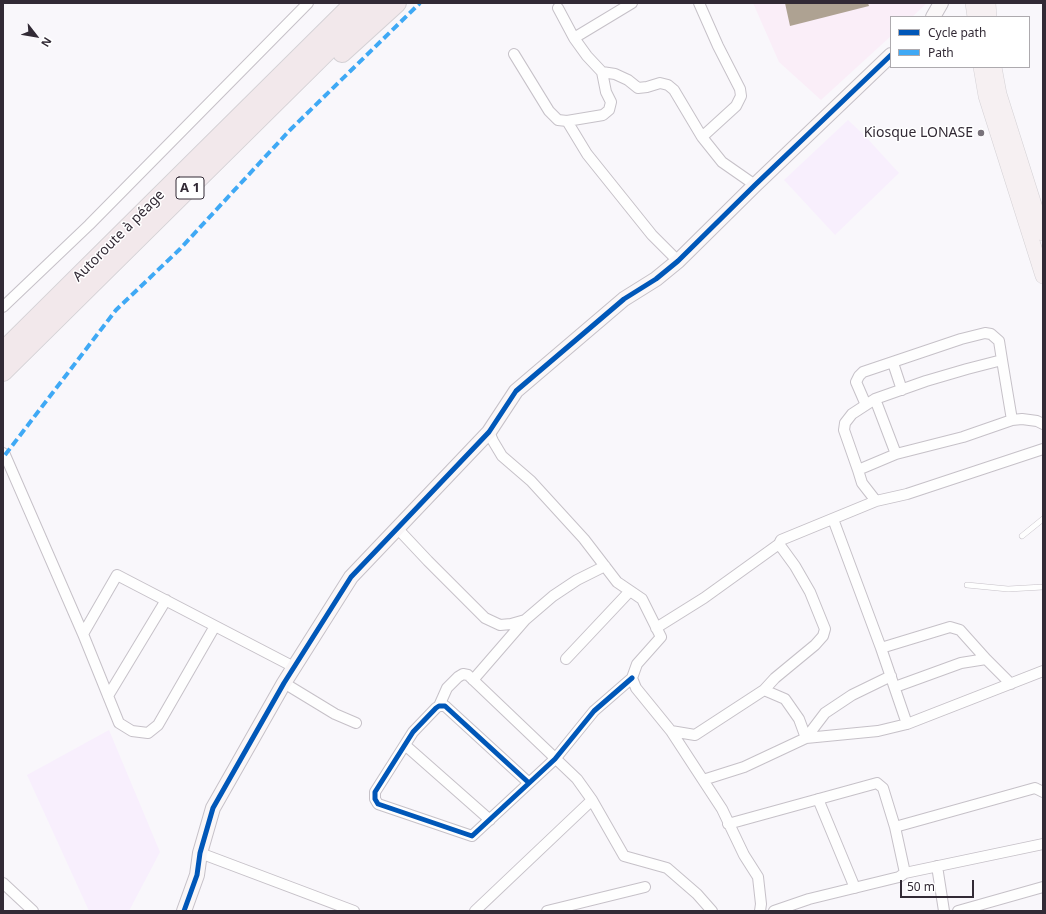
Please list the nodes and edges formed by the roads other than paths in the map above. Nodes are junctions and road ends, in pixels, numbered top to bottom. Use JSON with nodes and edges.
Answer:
{"nodes":[{"id":1,"x":308,"y":3,"type":"edge"},
{"id":2,"x":346,"y":3,"type":"edge"},
{"id":3,"x":354,"y":3,"type":"edge"},
{"id":4,"x":376,"y":3,"type":"edge"},
{"id":5,"x":397,"y":3,"type":"edge"},
{"id":6,"x":632,"y":3,"type":"edge"},
{"id":7,"x":699,"y":3,"type":"edge"},
{"id":8,"x":941,"y":3,"type":"edge"},
{"id":9,"x":973,"y":3,"type":"edge"},
{"id":10,"x":988,"y":3,"type":"edge"},
{"id":11,"x":558,"y":8,"type":"dead end"},
{"id":12,"x":934,"y":16,"type":"edge"},
{"id":13,"x":975,"y":16,"type":"edge"},
{"id":14,"x":989,"y":16,"type":"edge"},
{"id":15,"x":574,"y":38,"type":"junction"},
{"id":16,"x":514,"y":54,"type":"dead end"},
{"id":17,"x":890,"y":56,"type":"edge"},
{"id":18,"x":982,"y":68,"type":"edge"},
{"id":19,"x":994,"y":68,"type":"edge"},
{"id":20,"x":602,"y":72,"type":"junction"},
{"id":21,"x":567,"y":121,"type":"junction"},
{"id":22,"x":702,"y":137,"type":"junction"},
{"id":23,"x":213,"y":154,"type":"junction"},
{"id":24,"x":755,"y":185,"type":"junction"},
{"id":25,"x":1041,"y":214,"type":"edge"},
{"id":26,"x":1043,"y":233,"type":"edge"},
{"id":27,"x":678,"y":261,"type":"junction"},
{"id":28,"x":1043,"y":276,"type":"edge"},
{"id":29,"x":3,"y":308,"type":"edge"},
{"id":30,"x":3,"y":351,"type":"edge"},
{"id":31,"x":1002,"y":360,"type":"junction"},
{"id":32,"x":893,"y":363,"type":"junction"},
{"id":33,"x":3,"y":372,"type":"edge"},
{"id":34,"x":902,"y":390,"type":"junction"},
{"id":35,"x":875,"y":399,"type":"junction"},
{"id":36,"x":866,"y":405,"type":"junction"},
{"id":37,"x":1012,"y":420,"type":"junction"},
{"id":38,"x":1043,"y":424,"type":"edge"},
{"id":39,"x":489,"y":432,"type":"junction"},
{"id":40,"x":1043,"y":449,"type":"edge"},
{"id":41,"x":3,"y":453,"type":"edge"},
{"id":42,"x":896,"y":454,"type":"junction"},
{"id":43,"x":858,"y":470,"type":"junction"},
{"id":44,"x":876,"y":501,"type":"junction"},
{"id":45,"x":833,"y":519,"type":"junction"},
{"id":46,"x":1043,"y":519,"type":"edge"},
{"id":47,"x":397,"y":528,"type":"junction"},
{"id":48,"x":1022,"y":536,"type":"dead end"},
{"id":49,"x":779,"y":544,"type":"junction"},
{"id":50,"x":605,"y":566,"type":"junction"},
{"id":51,"x":967,"y":585,"type":"dead end"},
{"id":52,"x":1043,"y":587,"type":"edge"},
{"id":53,"x":630,"y":591,"type":"junction"},
{"id":54,"x":166,"y":600,"type":"junction"},
{"id":55,"x":524,"y":620,"type":"junction"},
{"id":56,"x":215,"y":626,"type":"junction"},
{"id":57,"x":656,"y":628,"type":"junction"},
{"id":58,"x":83,"y":634,"type":"junction"},
{"id":59,"x":881,"y":648,"type":"junction"},
{"id":60,"x":566,"y":659,"type":"dead end"},
{"id":61,"x":986,"y":660,"type":"junction"},
{"id":62,"x":294,"y":667,"type":"junction"},
{"id":63,"x":1043,"y":671,"type":"edge"},
{"id":64,"x":891,"y":676,"type":"junction"},
{"id":65,"x":632,"y":678,"type":"junction"},
{"id":66,"x":473,"y":680,"type":"junction"},
{"id":67,"x":284,"y":683,"type":"junction"},
{"id":68,"x":1010,"y":684,"type":"junction"},
{"id":69,"x":895,"y":687,"type":"junction"},
{"id":70,"x":764,"y":690,"type":"junction"},
{"id":71,"x":108,"y":696,"type":"junction"},
{"id":72,"x":439,"y":706,"type":"junction"},
{"id":73,"x":356,"y":723,"type":"dead end"},
{"id":74,"x":907,"y":724,"type":"junction"},
{"id":75,"x":672,"y":731,"type":"junction"},
{"id":76,"x":806,"y":738,"type":"junction"},
{"id":77,"x":405,"y":745,"type":"junction"},
{"id":78,"x":556,"y":759,"type":"junction"},
{"id":79,"x":703,"y":780,"type":"junction"},
{"id":80,"x":529,"y":783,"type":"junction"},
{"id":81,"x":1043,"y":792,"type":"edge"},
{"id":82,"x":818,"y":799,"type":"junction"},
{"id":83,"x":592,"y":800,"type":"junction"},
{"id":84,"x":490,"y":820,"type":"junction"},
{"id":85,"x":728,"y":824,"type":"junction"},
{"id":86,"x":895,"y":827,"type":"junction"},
{"id":87,"x":1043,"y":844,"type":"edge"},
{"id":88,"x":200,"y":853,"type":"junction"},
{"id":89,"x":937,"y":866,"type":"junction"},
{"id":90,"x":905,"y":873,"type":"junction"},
{"id":91,"x":3,"y":883,"type":"edge"},
{"id":92,"x":645,"y":886,"type":"dead end"},
{"id":93,"x":1043,"y":887,"type":"edge"},
{"id":94,"x":855,"y":888,"type":"junction"},
{"id":95,"x":186,"y":910,"type":"edge"},
{"id":96,"x":34,"y":911,"type":"edge"},
{"id":97,"x":354,"y":911,"type":"edge"},
{"id":98,"x":475,"y":911,"type":"edge"},
{"id":99,"x":547,"y":911,"type":"edge"},
{"id":100,"x":712,"y":911,"type":"edge"},
{"id":101,"x":760,"y":911,"type":"edge"},
{"id":102,"x":774,"y":911,"type":"edge"},
{"id":103,"x":944,"y":911,"type":"edge"},
{"id":104,"x":958,"y":911,"type":"edge"}],
"edges":[{"from":1,"to":29,"type":"street"},
{"from":2,"to":23,"type":"highway"},
{"from":3,"to":23,"type":"highway","name":"Autoroute à péage","number":"A 1"},
{"from":4,"to":23,"type":"highway","number":"A 1"},
{"from":5,"to":23,"type":"highway"},
{"from":6,"to":15,"type":"street"},
{"from":7,"to":22,"type":"street"},
{"from":8,"to":12,"type":"street"},
{"from":9,"to":13,"type":"main road"},
{"from":10,"to":14,"type":"main road"},
{"from":11,"to":15,"type":"street"},
{"from":15,"to":20,"type":"street"},
{"from":16,"to":21,"type":"street"},
{"from":17,"to":24,"type":"street"},
{"from":18,"to":28,"type":"main road"},
{"from":19,"to":25,"type":"main road"},
{"from":20,"to":21,"type":"street"},
{"from":20,"to":22,"type":"street"},
{"from":21,"to":27,"type":"street"},
{"from":22,"to":24,"type":"street"},
{"from":23,"to":30,"type":"highway","name":"Autoroute à péage","number":"A 1"},
{"from":23,"to":33,"type":"highway","number":"A 1"},
{"from":24,"to":27,"type":"street"},
{"from":25,"to":26,"type":"main road"},
{"from":27,"to":39,"type":"street"},
{"from":31,"to":32,"type":"street"},
{"from":31,"to":34,"type":"street"},
{"from":31,"to":37,"type":"street"},
{"from":32,"to":34,"type":"street"},
{"from":32,"to":36,"type":"street"},
{"from":34,"to":35,"type":"street"},
{"from":35,"to":36,"type":"street"},
{"from":35,"to":42,"type":"street"},
{"from":36,"to":43,"type":"street"},
{"from":37,"to":38,"type":"street"},
{"from":37,"to":42,"type":"street"},
{"from":39,"to":47,"type":"street"},
{"from":39,"to":50,"type":"street"},
{"from":40,"to":44,"type":"street"},
{"from":41,"to":58,"type":"street"},
{"from":42,"to":43,"type":"street"},
{"from":43,"to":44,"type":"street"},
{"from":44,"to":45,"type":"street"},
{"from":45,"to":49,"type":"street"},
{"from":45,"to":59,"type":"street"},
{"from":46,"to":48,"type":"lane"},
{"from":47,"to":55,"type":"street"},
{"from":47,"to":62,"type":"street"},
{"from":49,"to":57,"type":"street"},
{"from":49,"to":70,"type":"street"},
{"from":50,"to":53,"type":"street"},
{"from":50,"to":55,"type":"street"},
{"from":51,"to":52,"type":"lane"},
{"from":53,"to":57,"type":"street"},
{"from":53,"to":60,"type":"street"},
{"from":54,"to":56,"type":"street"},
{"from":54,"to":58,"type":"street"},
{"from":54,"to":71,"type":"street"},
{"from":55,"to":66,"type":"street"},
{"from":56,"to":62,"type":"street"},
{"from":56,"to":71,"type":"street"},
{"from":57,"to":65,"type":"street"},
{"from":58,"to":71,"type":"street"},
{"from":59,"to":61,"type":"street"},
{"from":59,"to":64,"type":"street"},
{"from":61,"to":68,"type":"street"},
{"from":61,"to":69,"type":"street"},
{"from":62,"to":67,"type":"street"},
{"from":63,"to":68,"type":"street"},
{"from":64,"to":69,"type":"street"},
{"from":64,"to":76,"type":"street"},
{"from":65,"to":75,"type":"street"},
{"from":65,"to":78,"type":"street"},
{"from":66,"to":72,"type":"street"},
{"from":66,"to":78,"type":"street"},
{"from":67,"to":73,"type":"street"},
{"from":67,"to":88,"type":"street"},
{"from":68,"to":74,"type":"street"},
{"from":69,"to":74,"type":"street"},
{"from":70,"to":75,"type":"street"},
{"from":70,"to":76,"type":"street"},
{"from":72,"to":77,"type":"street"},
{"from":72,"to":80,"type":"street"},
{"from":74,"to":76,"type":"street"},
{"from":75,"to":79,"type":"street"},
{"from":76,"to":79,"type":"street"},
{"from":77,"to":84,"type":"street"},
{"from":77,"to":84,"type":"street"},
{"from":78,"to":80,"type":"street"},
{"from":78,"to":83,"type":"street"},
{"from":79,"to":85,"type":"street"},
{"from":80,"to":84,"type":"street"},
{"from":81,"to":86,"type":"street"},
{"from":82,"to":85,"type":"street"},
{"from":82,"to":86,"type":"street"},
{"from":82,"to":94,"type":"street"},
{"from":83,"to":98,"type":"street"},
{"from":83,"to":100,"type":"street"},
{"from":85,"to":101,"type":"street"},
{"from":86,"to":90,"type":"street"},
{"from":87,"to":89,"type":"street"},
{"from":88,"to":95,"type":"street"},
{"from":88,"to":97,"type":"street"},
{"from":89,"to":90,"type":"street"},
{"from":89,"to":103,"type":"street"},
{"from":90,"to":94,"type":"street"},
{"from":91,"to":96,"type":"street"},
{"from":92,"to":99,"type":"street"},
{"from":93,"to":104,"type":"street"},
{"from":94,"to":102,"type":"street"}]}
